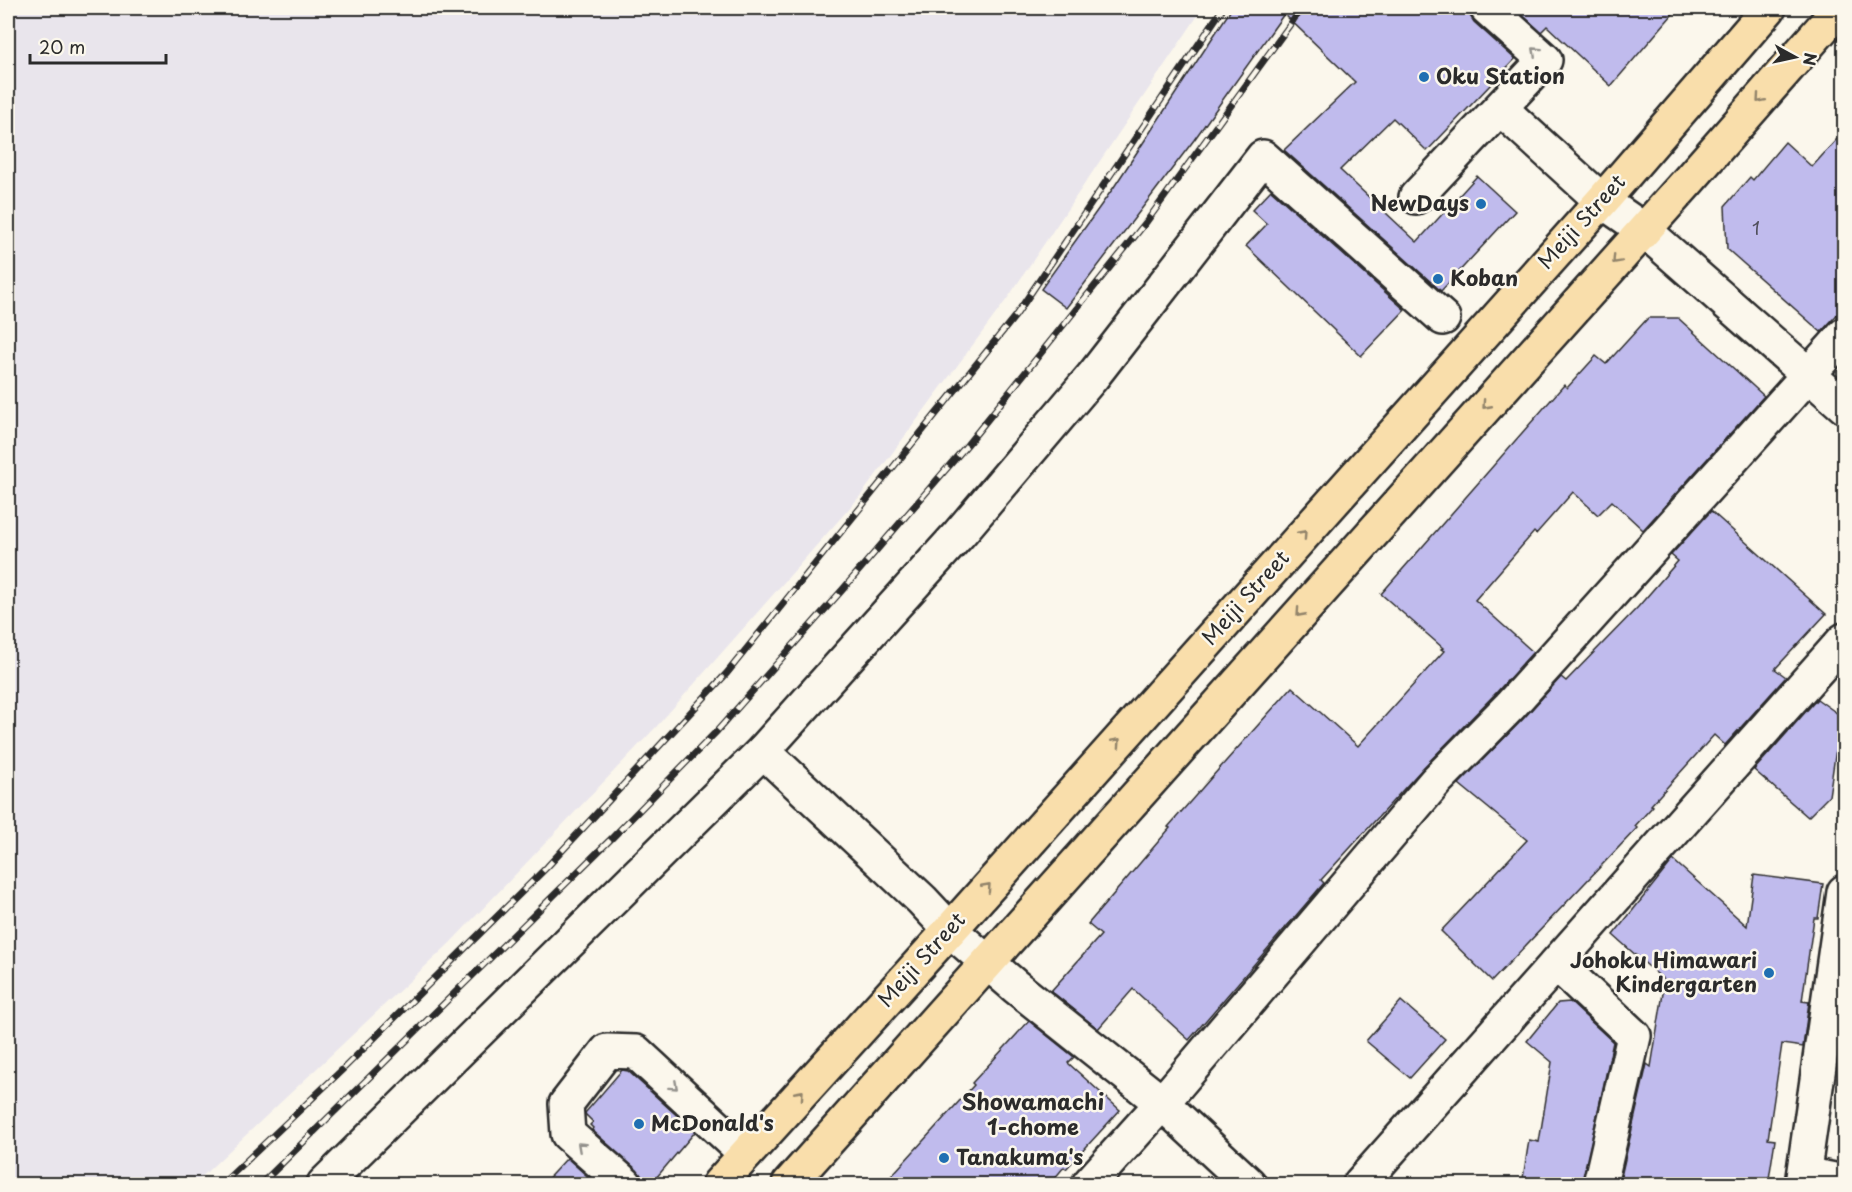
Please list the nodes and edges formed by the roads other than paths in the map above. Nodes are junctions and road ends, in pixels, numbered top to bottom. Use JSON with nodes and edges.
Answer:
{"nodes":[{"id":1,"x":1487,"y":8,"type":"edge"},
{"id":2,"x":1769,"y":8,"type":"edge"},
{"id":3,"x":1840,"y":8,"type":"edge"},
{"id":4,"x":1501,"y":109,"type":"junction"},
{"id":5,"x":1416,"y":198,"type":"dead end"},
{"id":6,"x":1602,"y":201,"type":"junction"},
{"id":7,"x":1644,"y":230,"type":"junction"},
{"id":8,"x":1443,"y":318,"type":"dead end"},
{"id":9,"x":1845,"y":335,"type":"edge"},
{"id":10,"x":1809,"y":375,"type":"junction"},
{"id":11,"x":1845,"y":406,"type":"edge"},
{"id":12,"x":1845,"y":640,"type":"edge"},
{"id":13,"x":764,"y":751,"type":"junction"},
{"id":14,"x":1845,"y":892,"type":"edge"},
{"id":15,"x":950,"y":930,"type":"junction"},
{"id":16,"x":1840,"y":956,"type":"edge"},
{"id":17,"x":988,"y":963,"type":"junction"},
{"id":18,"x":1557,"y":964,"type":"junction"},
{"id":19,"x":1162,"y":1103,"type":"junction"},
{"id":20,"x":746,"y":1154,"type":"junction"},
{"id":21,"x":1803,"y":1179,"type":"edge"},
{"id":22,"x":1845,"y":1182,"type":"edge"},
{"id":23,"x":324,"y":1185,"type":"edge"},
{"id":24,"x":625,"y":1185,"type":"edge"},
{"id":25,"x":718,"y":1185,"type":"edge"},
{"id":26,"x":789,"y":1185,"type":"edge"},
{"id":27,"x":1089,"y":1185,"type":"edge"},
{"id":28,"x":1249,"y":1185,"type":"edge"},
{"id":29,"x":1360,"y":1185,"type":"edge"},
{"id":30,"x":1600,"y":1185,"type":"edge"}],
"edges":[{"from":4,"to":1,"type":"street","one_way":true},
{"from":2,"to":6,"type":"main road","name":"Meiji Street"},
{"from":3,"to":7,"type":"main road","one_way":true},
{"from":4,"to":5,"type":"street"},
{"from":4,"to":6,"type":"street"},
{"from":6,"to":7,"type":"street"},
{"from":15,"to":6,"type":"main road","name":"Meiji Street","one_way":true},
{"from":7,"to":10,"type":"street"},
{"from":7,"to":17,"type":"main road","one_way":true},
{"from":8,"to":13,"type":"street"},
{"from":9,"to":10,"type":"street"},
{"from":10,"to":11,"type":"street"},
{"from":10,"to":19,"type":"street"},
{"from":12,"to":18,"type":"street"},
{"from":13,"to":15,"type":"street"},
{"from":13,"to":23,"type":"street"},
{"from":14,"to":16,"type":"street"},
{"from":15,"to":17,"type":"street"},
{"from":20,"to":15,"type":"main road","name":"Meiji Street","one_way":true},
{"from":16,"to":21,"type":"street"},
{"from":17,"to":19,"type":"street"},
{"from":17,"to":26,"type":"main road"},
{"from":18,"to":29,"type":"street"},
{"from":18,"to":30,"type":"street"},
{"from":19,"to":27,"type":"street"},
{"from":19,"to":28,"type":"street"},
{"from":24,"to":20,"type":"street","one_way":true},
{"from":20,"to":25,"type":"main road","name":"Meiji Street"},
{"from":21,"to":22,"type":"street"}]}
